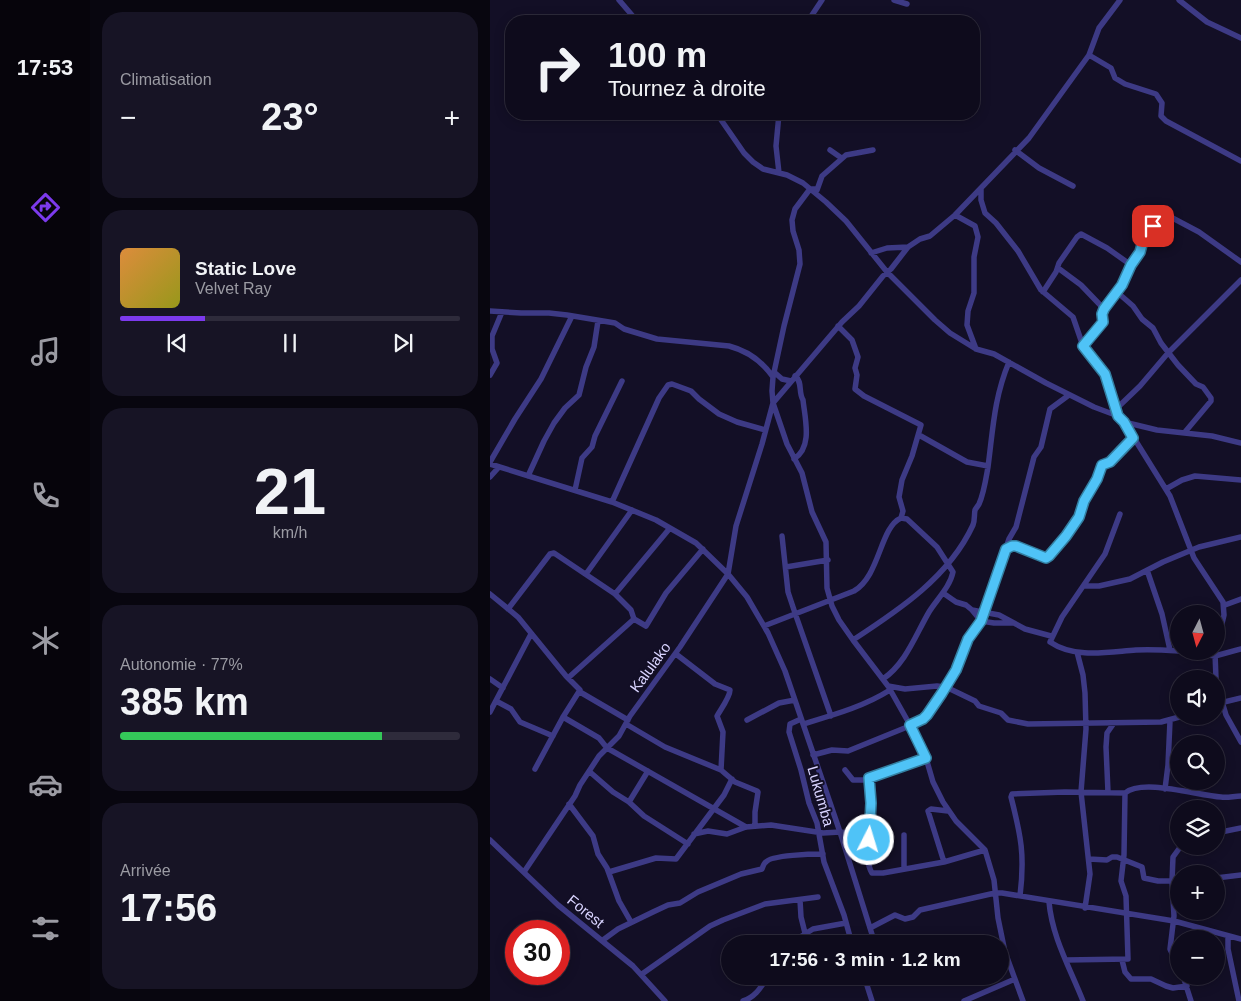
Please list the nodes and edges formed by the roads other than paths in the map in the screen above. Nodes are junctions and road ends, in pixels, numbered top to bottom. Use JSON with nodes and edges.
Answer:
{"nodes":[{"id":1,"x":619,"y":0,"type":"edge"},
{"id":2,"x":822,"y":0,"type":"edge"},
{"id":3,"x":894,"y":0,"type":"edge"},
{"id":4,"x":1120,"y":0,"type":"edge"},
{"id":5,"x":1179,"y":0,"type":"edge"},
{"id":6,"x":907,"y":4,"type":"dead end"},
{"id":7,"x":632,"y":15,"type":"edge"},
{"id":8,"x":811,"y":15,"type":"edge"},
{"id":9,"x":1241,"y":38,"type":"edge"},
{"id":10,"x":1088,"y":54,"type":"junction"},
{"id":11,"x":721,"y":120,"type":"edge"},
{"id":12,"x":778,"y":120,"type":"edge"},
{"id":13,"x":830,"y":150,"type":"dead end"},
{"id":14,"x":874,"y":150,"type":"dead end"},
{"id":15,"x":1015,"y":150,"type":"junction"},
{"id":16,"x":842,"y":158,"type":"junction"},
{"id":17,"x":1241,"y":162,"type":"edge"},
{"id":18,"x":779,"y":173,"type":"junction"},
{"id":19,"x":1073,"y":186,"type":"dead end"},
{"id":20,"x":981,"y":188,"type":"junction"},
{"id":21,"x":815,"y":191,"type":"junction"},
{"id":22,"x":955,"y":215,"type":"junction"},
{"id":23,"x":908,"y":247,"type":"junction"},
{"id":24,"x":871,"y":252,"type":"junction"},
{"id":25,"x":1241,"y":262,"type":"edge"},
{"id":26,"x":1131,"y":265,"type":"junction"},
{"id":27,"x":1058,"y":268,"type":"junction"},
{"id":28,"x":887,"y":272,"type":"junction"},
{"id":29,"x":1241,"y":280,"type":"edge"},
{"id":30,"x":1043,"y":292,"type":"junction"},
{"id":31,"x":1117,"y":292,"type":"junction"},
{"id":32,"x":1104,"y":309,"type":"junction"},
{"id":33,"x":490,"y":311,"type":"edge"},
{"id":34,"x":502,"y":312,"type":"junction"},
{"id":35,"x":572,"y":316,"type":"junction"},
{"id":36,"x":598,"y":321,"type":"junction"},
{"id":37,"x":838,"y":326,"type":"junction"},
{"id":38,"x":1083,"y":346,"type":"junction"},
{"id":39,"x":976,"y":349,"type":"junction"},
{"id":40,"x":1168,"y":353,"type":"junction"},
{"id":41,"x":1009,"y":362,"type":"junction"},
{"id":42,"x":774,"y":374,"type":"junction"},
{"id":43,"x":490,"y":375,"type":"edge"},
{"id":44,"x":794,"y":379,"type":"junction"},
{"id":45,"x":622,"y":381,"type":"dead end"},
{"id":46,"x":1069,"y":395,"type":"junction"},
{"id":47,"x":773,"y":403,"type":"junction"},
{"id":48,"x":1116,"y":413,"type":"junction"},
{"id":49,"x":1124,"y":422,"type":"junction"},
{"id":50,"x":765,"y":430,"type":"junction"},
{"id":51,"x":1185,"y":432,"type":"junction"},
{"id":52,"x":919,"y":435,"type":"junction"},
{"id":53,"x":1133,"y":438,"type":"junction"},
{"id":54,"x":1241,"y":443,"type":"edge"},
{"id":55,"x":794,"y":459,"type":"junction"},
{"id":56,"x":490,"y":463,"type":"edge"},
{"id":57,"x":988,"y":466,"type":"junction"},
{"id":58,"x":499,"y":467,"type":"junction"},
{"id":59,"x":528,"y":476,"type":"junction"},
{"id":60,"x":490,"y":477,"type":"edge"},
{"id":61,"x":1241,"y":480,"type":"edge"},
{"id":62,"x":1166,"y":489,"type":"junction"},
{"id":63,"x":575,"y":490,"type":"junction"},
{"id":64,"x":612,"y":502,"type":"junction"},
{"id":65,"x":632,"y":510,"type":"junction"},
{"id":66,"x":1120,"y":514,"type":"dead end"},
{"id":67,"x":901,"y":518,"type":"junction"},
{"id":68,"x":670,"y":528,"type":"junction"},
{"id":69,"x":782,"y":536,"type":"dead end"},
{"id":70,"x":1241,"y":537,"type":"edge"},
{"id":71,"x":702,"y":549,"type":"junction"},
{"id":72,"x":1006,"y":549,"type":"junction"},
{"id":73,"x":1191,"y":551,"type":"junction"},
{"id":74,"x":828,"y":560,"type":"junction"},
{"id":75,"x":948,"y":563,"type":"junction"},
{"id":76,"x":786,"y":567,"type":"junction"},
{"id":77,"x":1147,"y":570,"type":"junction"},
{"id":78,"x":586,"y":574,"type":"junction"},
{"id":79,"x":728,"y":574,"type":"junction"},
{"id":80,"x":1084,"y":586,"type":"junction"},
{"id":81,"x":942,"y":593,"type":"junction"},
{"id":82,"x":490,"y":594,"type":"edge"},
{"id":83,"x":615,"y":594,"type":"junction"},
{"id":84,"x":1241,"y":599,"type":"edge"},
{"id":85,"x":830,"y":600,"type":"junction"},
{"id":86,"x":1225,"y":605,"type":"joint"},
{"id":87,"x":508,"y":609,"type":"junction"},
{"id":88,"x":972,"y":610,"type":"junction"},
{"id":89,"x":984,"y":612,"type":"junction"},
{"id":90,"x":794,"y":613,"type":"junction"},
{"id":91,"x":634,"y":619,"type":"junction"},
{"id":92,"x":981,"y":621,"type":"junction"},
{"id":93,"x":1012,"y":623,"type":"junction"},
{"id":94,"x":764,"y":626,"type":"junction"},
{"id":95,"x":532,"y":634,"type":"junction"},
{"id":96,"x":1051,"y":636,"type":"junction"},
{"id":97,"x":853,"y":640,"type":"junction"},
{"id":98,"x":1241,"y":649,"type":"edge"},
{"id":99,"x":1170,"y":650,"type":"joint"},
{"id":100,"x":1225,"y":651,"type":"edge"},
{"id":101,"x":1077,"y":652,"type":"junction"},
{"id":102,"x":676,"y":654,"type":"junction"},
{"id":103,"x":568,"y":678,"type":"junction"},
{"id":104,"x":883,"y":679,"type":"junction"},
{"id":105,"x":490,"y":680,"type":"edge"},
{"id":106,"x":946,"y":687,"type":"junction"},
{"id":107,"x":502,"y":688,"type":"junction"},
{"id":108,"x":889,"y":688,"type":"junction"},
{"id":109,"x":580,"y":692,"type":"junction"},
{"id":110,"x":1241,"y":698,"type":"edge"},
{"id":111,"x":795,"y":700,"type":"junction"},
{"id":112,"x":496,"y":701,"type":"junction"},
{"id":113,"x":1225,"y":702,"type":"edge"},
{"id":114,"x":490,"y":712,"type":"edge"},
{"id":115,"x":1225,"y":715,"type":"edge"},
{"id":116,"x":831,"y":716,"type":"junction"},
{"id":117,"x":563,"y":717,"type":"junction"},
{"id":118,"x":746,"y":720,"type":"dead end"},
{"id":119,"x":802,"y":721,"type":"junction"},
{"id":120,"x":1170,"y":721,"type":"joint"},
{"id":121,"x":627,"y":722,"type":"junction"},
{"id":122,"x":1114,"y":723,"type":"junction"},
{"id":123,"x":1086,"y":724,"type":"junction"},
{"id":124,"x":910,"y":725,"type":"junction"},
{"id":125,"x":553,"y":736,"type":"junction"},
{"id":126,"x":1241,"y":742,"type":"edge"},
{"id":127,"x":607,"y":748,"type":"junction"},
{"id":128,"x":812,"y":755,"type":"junction"},
{"id":129,"x":926,"y":758,"type":"junction"},
{"id":130,"x":534,"y":769,"type":"dead end"},
{"id":131,"x":721,"y":770,"type":"junction"},
{"id":132,"x":845,"y":770,"type":"dead end"},
{"id":133,"x":648,"y":771,"type":"junction"},
{"id":134,"x":590,"y":772,"type":"junction"},
{"id":135,"x":869,"y":778,"type":"junction"},
{"id":136,"x":732,"y":779,"type":"junction"},
{"id":137,"x":1165,"y":789,"type":"junction"},
{"id":138,"x":1081,"y":792,"type":"junction"},
{"id":139,"x":1108,"y":792,"type":"junction"},
{"id":140,"x":1125,"y":793,"type":"junction"},
{"id":141,"x":1241,"y":796,"type":"edge"},
{"id":142,"x":629,"y":802,"type":"junction"},
{"id":143,"x":569,"y":804,"type":"junction"},
{"id":144,"x":713,"y":808,"type":"junction"},
{"id":145,"x":948,"y":811,"type":"junction"},
{"id":146,"x":755,"y":826,"type":"junction"},
{"id":147,"x":746,"y":827,"type":"junction"},
{"id":148,"x":1241,"y":828,"type":"edge"},
{"id":149,"x":1225,"y":831,"type":"edge"},
{"id":150,"x":819,"y":832,"type":"junction"},
{"id":151,"x":840,"y":832,"type":"junction"},
{"id":152,"x":694,"y":834,"type":"junction"},
{"id":153,"x":869,"y":835,"type":"junction"},
{"id":154,"x":904,"y":835,"type":"dead end"},
{"id":155,"x":490,"y":840,"type":"edge"},
{"id":156,"x":688,"y":844,"type":"junction"},
{"id":157,"x":984,"y":850,"type":"junction"},
{"id":158,"x":823,"y":854,"type":"junction"},
{"id":159,"x":1089,"y":859,"type":"junction"},
{"id":160,"x":1124,"y":859,"type":"junction"},
{"id":161,"x":944,"y":862,"type":"junction"},
{"id":162,"x":904,"y":869,"type":"junction"},
{"id":163,"x":524,"y":872,"type":"junction"},
{"id":164,"x":609,"y":872,"type":"junction"},
{"id":165,"x":1241,"y":875,"type":"edge"},
{"id":166,"x":1225,"y":877,"type":"edge"},
{"id":167,"x":1170,"y":881,"type":"edge"},
{"id":168,"x":995,"y":893,"type":"junction"},
{"id":169,"x":1020,"y":896,"type":"junction"},
{"id":170,"x":818,"y":897,"type":"dead end"},
{"id":171,"x":800,"y":900,"type":"junction"},
{"id":172,"x":1049,"y":902,"type":"junction"},
{"id":173,"x":1085,"y":908,"type":"junction"},
{"id":174,"x":1127,"y":915,"type":"junction"},
{"id":175,"x":631,"y":922,"type":"junction"},
{"id":176,"x":1174,"y":922,"type":"junction"},
{"id":177,"x":846,"y":923,"type":"junction"},
{"id":178,"x":870,"y":928,"type":"junction"},
{"id":179,"x":1172,"y":930,"type":"edge"},
{"id":180,"x":805,"y":933,"type":"junction"},
{"id":181,"x":802,"y":935,"type":"edge"},
{"id":182,"x":849,"y":935,"type":"edge"},
{"id":183,"x":872,"y":935,"type":"edge"},
{"id":184,"x":1228,"y":936,"type":"junction"},
{"id":185,"x":1241,"y":939,"type":"edge"},
{"id":186,"x":603,"y":940,"type":"junction"},
{"id":187,"x":1066,"y":960,"type":"junction"},
{"id":188,"x":1122,"y":960,"type":"junction"},
{"id":189,"x":642,"y":974,"type":"junction"},
{"id":190,"x":1015,"y":979,"type":"junction"},
{"id":191,"x":762,"y":985,"type":"edge"},
{"id":192,"x":868,"y":985,"type":"edge"},
{"id":193,"x":1187,"y":986,"type":"joint"},
{"id":194,"x":665,"y":1001,"type":"edge"},
{"id":195,"x":744,"y":1001,"type":"edge"},
{"id":196,"x":872,"y":1001,"type":"edge"},
{"id":197,"x":964,"y":1001,"type":"edge"},
{"id":198,"x":1023,"y":1001,"type":"edge"},
{"id":199,"x":1083,"y":1001,"type":"edge"},
{"id":200,"x":1191,"y":1001,"type":"edge"},
{"id":201,"x":1239,"y":1001,"type":"edge"}],
"edges":[{"from":1,"to":7,"type":"street"},
{"from":2,"to":8,"type":"street"},
{"from":3,"to":6,"type":"street"},
{"from":4,"to":10,"type":"street"},
{"from":5,"to":9,"type":"street"},
{"from":10,"to":15,"type":"street"},
{"from":10,"to":17,"type":"street"},
{"from":11,"to":18,"type":"street"},
{"from":12,"to":18,"type":"street"},
{"from":13,"to":16,"type":"street"},
{"from":14,"to":16,"type":"street"},
{"from":15,"to":19,"type":"street"},
{"from":15,"to":20,"type":"street"},
{"from":16,"to":21,"type":"street"},
{"from":18,"to":21,"type":"street"},
{"from":20,"to":22,"type":"street"},
{"from":20,"to":30,"type":"street"},
{"from":21,"to":24,"type":"street"},
{"from":21,"to":42,"type":"street"},
{"from":22,"to":23,"type":"street"},
{"from":22,"to":39,"type":"street"},
{"from":23,"to":24,"type":"street"},
{"from":23,"to":28,"type":"street"},
{"from":24,"to":28,"type":"street"},
{"from":25,"to":26,"type":"street"},
{"from":26,"to":27,"type":"street"},
{"from":26,"to":31,"type":"street"},
{"from":27,"to":30,"type":"street"},
{"from":27,"to":32,"type":"street"},
{"from":28,"to":37,"type":"street"},
{"from":28,"to":39,"type":"street"},
{"from":29,"to":40,"type":"street"},
{"from":30,"to":38,"type":"street"},
{"from":31,"to":32,"type":"street"},
{"from":31,"to":40,"type":"street"},
{"from":32,"to":38,"type":"street"},
{"from":33,"to":34,"type":"street"},
{"from":34,"to":35,"type":"street"},
{"from":34,"to":43,"type":"street"},
{"from":35,"to":36,"type":"street"},
{"from":35,"to":56,"type":"street"},
{"from":36,"to":42,"type":"street"},
{"from":36,"to":59,"type":"street"},
{"from":37,"to":44,"type":"street"},
{"from":37,"to":52,"type":"street"},
{"from":38,"to":48,"type":"street"},
{"from":39,"to":41,"type":"street"},
{"from":40,"to":48,"type":"street"},
{"from":40,"to":51,"type":"street"},
{"from":41,"to":46,"type":"street"},
{"from":41,"to":57,"type":"street"},
{"from":42,"to":44,"type":"street"},
{"from":42,"to":47,"type":"street"},
{"from":44,"to":47,"type":"street"},
{"from":44,"to":55,"type":"street"},
{"from":45,"to":63,"type":"street"},
{"from":46,"to":48,"type":"street"},
{"from":46,"to":72,"type":"street"},
{"from":47,"to":50,"type":"street"},
{"from":47,"to":55,"type":"street"},
{"from":48,"to":49,"type":"street"},
{"from":49,"to":51,"type":"street"},
{"from":49,"to":53,"type":"street"},
{"from":50,"to":64,"type":"street"},
{"from":50,"to":79,"type":"street"},
{"from":51,"to":54,"type":"street"},
{"from":52,"to":57,"type":"street"},
{"from":52,"to":67,"type":"street"},
{"from":53,"to":62,"type":"street"},
{"from":53,"to":72,"type":"street"},
{"from":55,"to":74,"type":"street"},
{"from":56,"to":58,"type":"street"},
{"from":57,"to":75,"type":"street"},
{"from":58,"to":59,"type":"street"},
{"from":58,"to":60,"type":"street"},
{"from":59,"to":63,"type":"street"},
{"from":61,"to":62,"type":"street"},
{"from":62,"to":73,"type":"street"},
{"from":63,"to":64,"type":"street"},
{"from":64,"to":65,"type":"street"},
{"from":65,"to":68,"type":"street"},
{"from":65,"to":78,"type":"street"},
{"from":66,"to":80,"type":"street"},
{"from":67,"to":75,"type":"street"},
{"from":67,"to":85,"type":"street"},
{"from":68,"to":71,"type":"street"},
{"from":68,"to":83,"type":"street"},
{"from":69,"to":76,"type":"street"},
{"from":70,"to":73,"type":"street"},
{"from":71,"to":79,"type":"street"},
{"from":71,"to":91,"type":"street"},
{"from":72,"to":89,"type":"street"},
{"from":73,"to":77,"type":"street"},
{"from":73,"to":86,"type":"street"},
{"from":74,"to":76,"type":"street"},
{"from":74,"to":85,"type":"street"},
{"from":75,"to":81,"type":"street"},
{"from":75,"to":97,"type":"street"},
{"from":76,"to":90,"type":"street"},
{"from":77,"to":80,"type":"street"},
{"from":77,"to":99,"type":"street"},
{"from":78,"to":83,"type":"street"},
{"from":78,"to":87,"type":"street"},
{"from":79,"to":94,"type":"street"},
{"from":79,"to":102,"type":"street","name":"Kalulako"},
{"from":80,"to":96,"type":"street"},
{"from":81,"to":88,"type":"street"},
{"from":81,"to":104,"type":"street"},
{"from":82,"to":87,"type":"street"},
{"from":83,"to":91,"type":"street"},
{"from":84,"to":86,"type":"street"},
{"from":85,"to":90,"type":"street"},
{"from":85,"to":97,"type":"street"},
{"from":87,"to":95,"type":"street"},
{"from":88,"to":89,"type":"street"},
{"from":88,"to":92,"type":"street"},
{"from":89,"to":92,"type":"street"},
{"from":89,"to":93,"type":"street"},
{"from":90,"to":94,"type":"street"},
{"from":90,"to":116,"type":"street"},
{"from":91,"to":103,"type":"street"},
{"from":92,"to":93,"type":"street"},
{"from":92,"to":106,"type":"street"},
{"from":93,"to":96,"type":"street"},
{"from":94,"to":111,"type":"street"},
{"from":95,"to":103,"type":"street"},
{"from":95,"to":107,"type":"street"},
{"from":96,"to":101,"type":"street"},
{"from":97,"to":104,"type":"street"},
{"from":98,"to":100,"type":"street"},
{"from":99,"to":101,"type":"street"},
{"from":101,"to":123,"type":"street"},
{"from":102,"to":121,"type":"street","name":"Kalulako"},
{"from":102,"to":131,"type":"street"},
{"from":103,"to":109,"type":"street"},
{"from":104,"to":108,"type":"street"},
{"from":105,"to":107,"type":"street"},
{"from":106,"to":108,"type":"street"},
{"from":106,"to":123,"type":"street"},
{"from":106,"to":124,"type":"street"},
{"from":107,"to":112,"type":"street"},
{"from":108,"to":116,"type":"street"},
{"from":108,"to":124,"type":"street"},
{"from":109,"to":117,"type":"street"},
{"from":109,"to":121,"type":"street"},
{"from":110,"to":113,"type":"street"},
{"from":111,"to":118,"type":"street"},
{"from":111,"to":119,"type":"street"},
{"from":112,"to":114,"type":"street"},
{"from":112,"to":125,"type":"street"},
{"from":115,"to":126,"type":"street"},
{"from":116,"to":119,"type":"street"},
{"from":117,"to":125,"type":"street"},
{"from":117,"to":127,"type":"street"},
{"from":119,"to":128,"type":"street"},
{"from":119,"to":150,"type":"street","name":"Lukumba"},
{"from":120,"to":122,"type":"street"},
{"from":120,"to":137,"type":"street"},
{"from":121,"to":127,"type":"street","name":"Kalulako"},
{"from":121,"to":131,"type":"street"},
{"from":122,"to":123,"type":"street"},
{"from":122,"to":139,"type":"street"},
{"from":123,"to":138,"type":"street"},
{"from":124,"to":128,"type":"street"},
{"from":124,"to":129,"type":"street"},
{"from":125,"to":130,"type":"street"},
{"from":127,"to":133,"type":"street"},
{"from":127,"to":134,"type":"street","name":"Kalulako"},
{"from":128,"to":151,"type":"street"},
{"from":129,"to":135,"type":"street"},
{"from":129,"to":145,"type":"street"},
{"from":131,"to":136,"type":"street"},
{"from":132,"to":135,"type":"street"},
{"from":133,"to":142,"type":"street"},
{"from":133,"to":144,"type":"street"},
{"from":134,"to":142,"type":"street"},
{"from":134,"to":143,"type":"street","name":"Kalulako"},
{"from":135,"to":153,"type":"street"},
{"from":136,"to":144,"type":"street"},
{"from":136,"to":146,"type":"street"},
{"from":137,"to":140,"type":"street"},
{"from":137,"to":141,"type":"street"},
{"from":138,"to":139,"type":"street"},
{"from":138,"to":159,"type":"street"},
{"from":138,"to":169,"type":"street"},
{"from":139,"to":140,"type":"street"},
{"from":140,"to":160,"type":"street"},
{"from":142,"to":156,"type":"street"},
{"from":143,"to":163,"type":"street","name":"Kalulako"},
{"from":143,"to":164,"type":"street"},
{"from":144,"to":147,"type":"street"},
{"from":144,"to":152,"type":"street"},
{"from":145,"to":157,"type":"street"},
{"from":145,"to":161,"type":"street"},
{"from":146,"to":147,"type":"street"},
{"from":146,"to":150,"type":"street"},
{"from":147,"to":152,"type":"street"},
{"from":148,"to":149,"type":"street"},
{"from":150,"to":151,"type":"street"},
{"from":150,"to":158,"type":"street","name":"Lukumba"},
{"from":151,"to":153,"type":"street"},
{"from":151,"to":178,"type":"street"},
{"from":152,"to":156,"type":"street"},
{"from":153,"to":162,"type":"street"},
{"from":154,"to":162,"type":"street"},
{"from":155,"to":163,"type":"street","name":"Forest"},
{"from":156,"to":164,"type":"street"},
{"from":157,"to":161,"type":"street"},
{"from":157,"to":168,"type":"street"},
{"from":158,"to":175,"type":"street"},
{"from":158,"to":177,"type":"street","name":"Lukumba"},
{"from":159,"to":160,"type":"street"},
{"from":159,"to":173,"type":"street"},
{"from":160,"to":167,"type":"street"},
{"from":160,"to":174,"type":"street"},
{"from":161,"to":162,"type":"street"},
{"from":163,"to":186,"type":"street","name":"Forest"},
{"from":164,"to":175,"type":"street"},
{"from":165,"to":166,"type":"street"},
{"from":168,"to":169,"type":"street"},
{"from":168,"to":178,"type":"street"},
{"from":168,"to":190,"type":"street"},
{"from":169,"to":172,"type":"street"},
{"from":170,"to":171,"type":"street"},
{"from":171,"to":180,"type":"street"},
{"from":171,"to":189,"type":"street"},
{"from":172,"to":173,"type":"street"},
{"from":172,"to":187,"type":"street"},
{"from":173,"to":174,"type":"street"},
{"from":174,"to":176,"type":"street"},
{"from":174,"to":188,"type":"street"},
{"from":175,"to":186,"type":"street"},
{"from":176,"to":179,"type":"street"},
{"from":176,"to":184,"type":"street"},
{"from":177,"to":180,"type":"street"},
{"from":177,"to":182,"type":"street","name":"Lukumba"},
{"from":178,"to":183,"type":"street"},
{"from":180,"to":181,"type":"street"},
{"from":184,"to":185,"type":"street"},
{"from":184,"to":201,"type":"street"},
{"from":186,"to":189,"type":"street","name":"Forest"},
{"from":187,"to":188,"type":"street"},
{"from":187,"to":199,"type":"street"},
{"from":188,"to":193,"type":"street"},
{"from":189,"to":194,"type":"street","name":"Forest"},
{"from":190,"to":197,"type":"street"},
{"from":190,"to":198,"type":"street"},
{"from":191,"to":195,"type":"street"},
{"from":192,"to":196,"type":"street"},
{"from":193,"to":200,"type":"street"}]}
